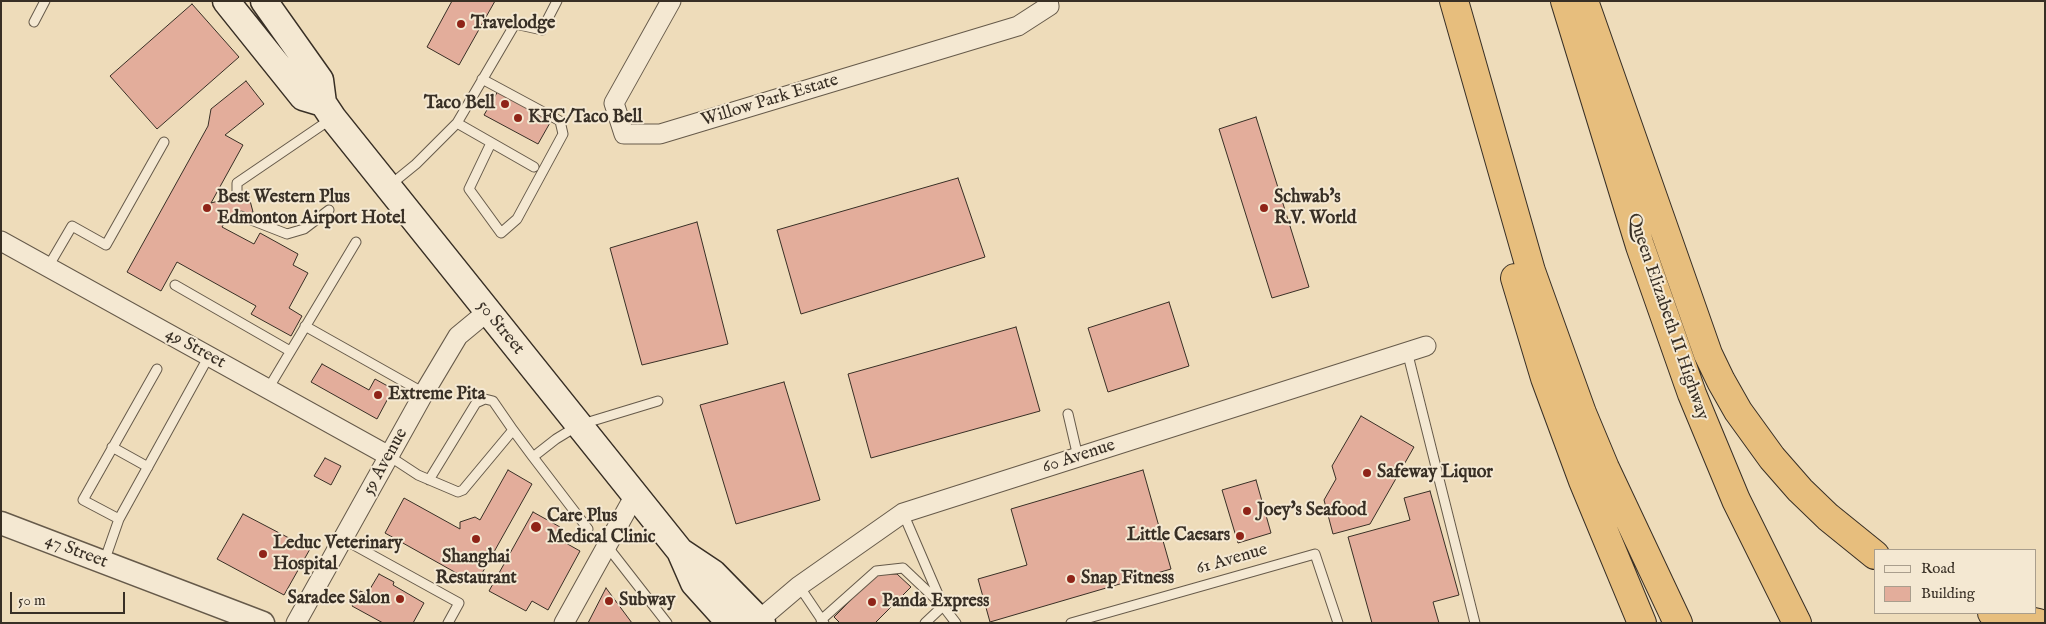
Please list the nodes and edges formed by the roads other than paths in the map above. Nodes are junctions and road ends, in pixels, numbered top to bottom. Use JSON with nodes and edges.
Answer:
{"nodes":[{"id":1,"x":45,"y":1,"type":"edge"},
{"id":2,"x":226,"y":1,"type":"edge"},
{"id":3,"x":558,"y":1,"type":"edge"},
{"id":4,"x":671,"y":1,"type":"edge"},
{"id":5,"x":1048,"y":1,"type":"edge"},
{"id":6,"x":1454,"y":1,"type":"edge"},
{"id":7,"x":1565,"y":1,"type":"edge"},
{"id":8,"x":1584,"y":1,"type":"edge"},
{"id":9,"x":269,"y":3,"type":"edge"},
{"id":10,"x":34,"y":22,"type":"dead end"},
{"id":11,"x":245,"y":25,"type":"junction"},
{"id":12,"x":1473,"y":71,"type":"junction"},
{"id":13,"x":482,"y":79,"type":"junction"},
{"id":14,"x":328,"y":111,"type":"junction"},
{"id":15,"x":456,"y":123,"type":"junction"},
{"id":16,"x":164,"y":142,"type":"dead end"},
{"id":17,"x":491,"y":143,"type":"junction"},
{"id":18,"x":534,"y":167,"type":"dead end"},
{"id":19,"x":388,"y":186,"type":"junction"},
{"id":20,"x":237,"y":196,"type":"dead end"},
{"id":21,"x":329,"y":210,"type":"dead end"},
{"id":22,"x":241,"y":216,"type":"dead end"},
{"id":23,"x":1,"y":241,"type":"edge"},
{"id":24,"x":356,"y":242,"type":"dead end"},
{"id":25,"x":48,"y":267,"type":"junction"},
{"id":26,"x":175,"y":285,"type":"dead end"},
{"id":27,"x":487,"y":312,"type":"junction"},
{"id":28,"x":305,"y":326,"type":"junction"},
{"id":29,"x":1426,"y":346,"type":"dead end"},
{"id":30,"x":290,"y":351,"type":"junction"},
{"id":31,"x":1408,"y":351,"type":"junction"},
{"id":32,"x":209,"y":356,"type":"junction"},
{"id":33,"x":157,"y":368,"type":"dead end"},
{"id":34,"x":268,"y":389,"type":"junction"},
{"id":35,"x":424,"y":393,"type":"junction"},
{"id":36,"x":658,"y":401,"type":"dead end"},
{"id":37,"x":1068,"y":414,"type":"dead end"},
{"id":38,"x":579,"y":425,"type":"junction"},
{"id":39,"x":513,"y":430,"type":"junction"},
{"id":40,"x":112,"y":447,"type":"junction"},
{"id":41,"x":390,"y":456,"type":"junction"},
{"id":42,"x":1078,"y":457,"type":"junction"},
{"id":43,"x":533,"y":458,"type":"junction"},
{"id":44,"x":148,"y":467,"type":"junction"},
{"id":45,"x":429,"y":480,"type":"junction"},
{"id":46,"x":635,"y":495,"type":"junction"},
{"id":47,"x":903,"y":513,"type":"junction"},
{"id":48,"x":119,"y":519,"type":"junction"},
{"id":49,"x":1,"y":523,"type":"edge"},
{"id":50,"x":588,"y":529,"type":"dead end"},
{"id":51,"x":343,"y":539,"type":"junction"},
{"id":52,"x":607,"y":546,"type":"junction"},
{"id":53,"x":680,"y":551,"type":"junction"},
{"id":54,"x":1874,"y":554,"type":"edge"},
{"id":55,"x":104,"y":562,"type":"junction"},
{"id":56,"x":798,"y":586,"type":"junction"},
{"id":57,"x":943,"y":606,"type":"junction"},
{"id":58,"x":1997,"y":614,"type":"edge"},
{"id":59,"x":725,"y":621,"type":"edge"},
{"id":60,"x":760,"y":621,"type":"edge"},
{"id":61,"x":823,"y":621,"type":"edge"},
{"id":62,"x":263,"y":623,"type":"edge"},
{"id":63,"x":296,"y":623,"type":"edge"},
{"id":64,"x":448,"y":623,"type":"edge"},
{"id":65,"x":564,"y":623,"type":"edge"},
{"id":66,"x":667,"y":623,"type":"edge"},
{"id":67,"x":925,"y":623,"type":"edge"},
{"id":68,"x":956,"y":623,"type":"edge"},
{"id":69,"x":1071,"y":623,"type":"edge"},
{"id":70,"x":1338,"y":623,"type":"edge"},
{"id":71,"x":1475,"y":623,"type":"edge"},
{"id":72,"x":1642,"y":623,"type":"edge"},
{"id":73,"x":1678,"y":623,"type":"edge"},
{"id":74,"x":1797,"y":623,"type":"edge"},
{"id":75,"x":2038,"y":623,"type":"edge"}],
"edges":[{"from":1,"to":10,"type":"lane"},
{"from":2,"to":11,"type":"main road"},
{"from":3,"to":13,"type":"lane"},
{"from":4,"to":5,"type":"street","name":"Willow Park Estate"},
{"from":6,"to":12,"type":"highway"},
{"from":7,"to":74,"type":"highway","name":"Queen Elizabeth II Highway"},
{"from":8,"to":54,"type":"highway"},
{"from":9,"to":11,"type":"street"},
{"from":9,"to":14,"type":"main road","name":"50 Street"},
{"from":11,"to":14,"type":"main road"},
{"from":12,"to":72,"type":"highway"},
{"from":12,"to":73,"type":"highway"},
{"from":13,"to":15,"type":"lane"},
{"from":13,"to":17,"type":"lane"},
{"from":14,"to":19,"type":"main road","name":"50 Street"},
{"from":14,"to":20,"type":"lane"},
{"from":15,"to":17,"type":"lane"},
{"from":15,"to":19,"type":"lane"},
{"from":16,"to":25,"type":"lane"},
{"from":17,"to":18,"type":"lane"},
{"from":19,"to":27,"type":"main road","name":"50 Street"},
{"from":21,"to":22,"type":"lane"},
{"from":23,"to":25,"type":"street","name":"49 Street"},
{"from":24,"to":28,"type":"lane"},
{"from":25,"to":32,"type":"street","name":"49 Street"},
{"from":26,"to":30,"type":"lane"},
{"from":27,"to":35,"type":"street","name":"59 Avenue"},
{"from":27,"to":38,"type":"main road","name":"50 Street"},
{"from":28,"to":30,"type":"lane"},
{"from":28,"to":35,"type":"lane"},
{"from":29,"to":31,"type":"street","name":"60 Avenue"},
{"from":30,"to":34,"type":"lane"},
{"from":31,"to":42,"type":"street","name":"60 Avenue"},
{"from":31,"to":71,"type":"lane"},
{"from":32,"to":34,"type":"street","name":"49 Street"},
{"from":32,"to":44,"type":"lane"},
{"from":33,"to":40,"type":"lane"},
{"from":34,"to":41,"type":"street","name":"49 Street"},
{"from":35,"to":41,"type":"street","name":"59 Avenue"},
{"from":36,"to":38,"type":"lane"},
{"from":37,"to":42,"type":"lane"},
{"from":38,"to":43,"type":"lane"},
{"from":38,"to":46,"type":"main road","name":"50 Street"},
{"from":39,"to":43,"type":"lane"},
{"from":39,"to":45,"type":"lane"},
{"from":39,"to":45,"type":"lane"},
{"from":40,"to":44,"type":"lane"},
{"from":40,"to":48,"type":"lane"},
{"from":41,"to":45,"type":"lane"},
{"from":41,"to":51,"type":"street","name":"59 Avenue"},
{"from":42,"to":47,"type":"street","name":"60 Avenue"},
{"from":43,"to":50,"type":"lane"},
{"from":44,"to":48,"type":"lane"},
{"from":46,"to":52,"type":"street"},
{"from":46,"to":53,"type":"main road","name":"50 Street"},
{"from":47,"to":56,"type":"street","name":"60 Avenue"},
{"from":47,"to":57,"type":"lane"},
{"from":48,"to":55,"type":"lane"},
{"from":49,"to":55,"type":"street","name":"47 Street"},
{"from":51,"to":63,"type":"street","name":"59 Avenue"},
{"from":51,"to":64,"type":"lane"},
{"from":52,"to":65,"type":"street"},
{"from":52,"to":66,"type":"lane"},
{"from":53,"to":59,"type":"main road","name":"50 Street"},
{"from":53,"to":60,"type":"main road","name":"50 Street"},
{"from":55,"to":62,"type":"street","name":"47 Street"},
{"from":56,"to":60,"type":"street","name":"60 Avenue"},
{"from":56,"to":61,"type":"lane"},
{"from":57,"to":61,"type":"lane"},
{"from":57,"to":67,"type":"lane"},
{"from":57,"to":68,"type":"lane"},
{"from":58,"to":75,"type":"highway"},
{"from":69,"to":70,"type":"lane","name":"61 Avenue"}]}
